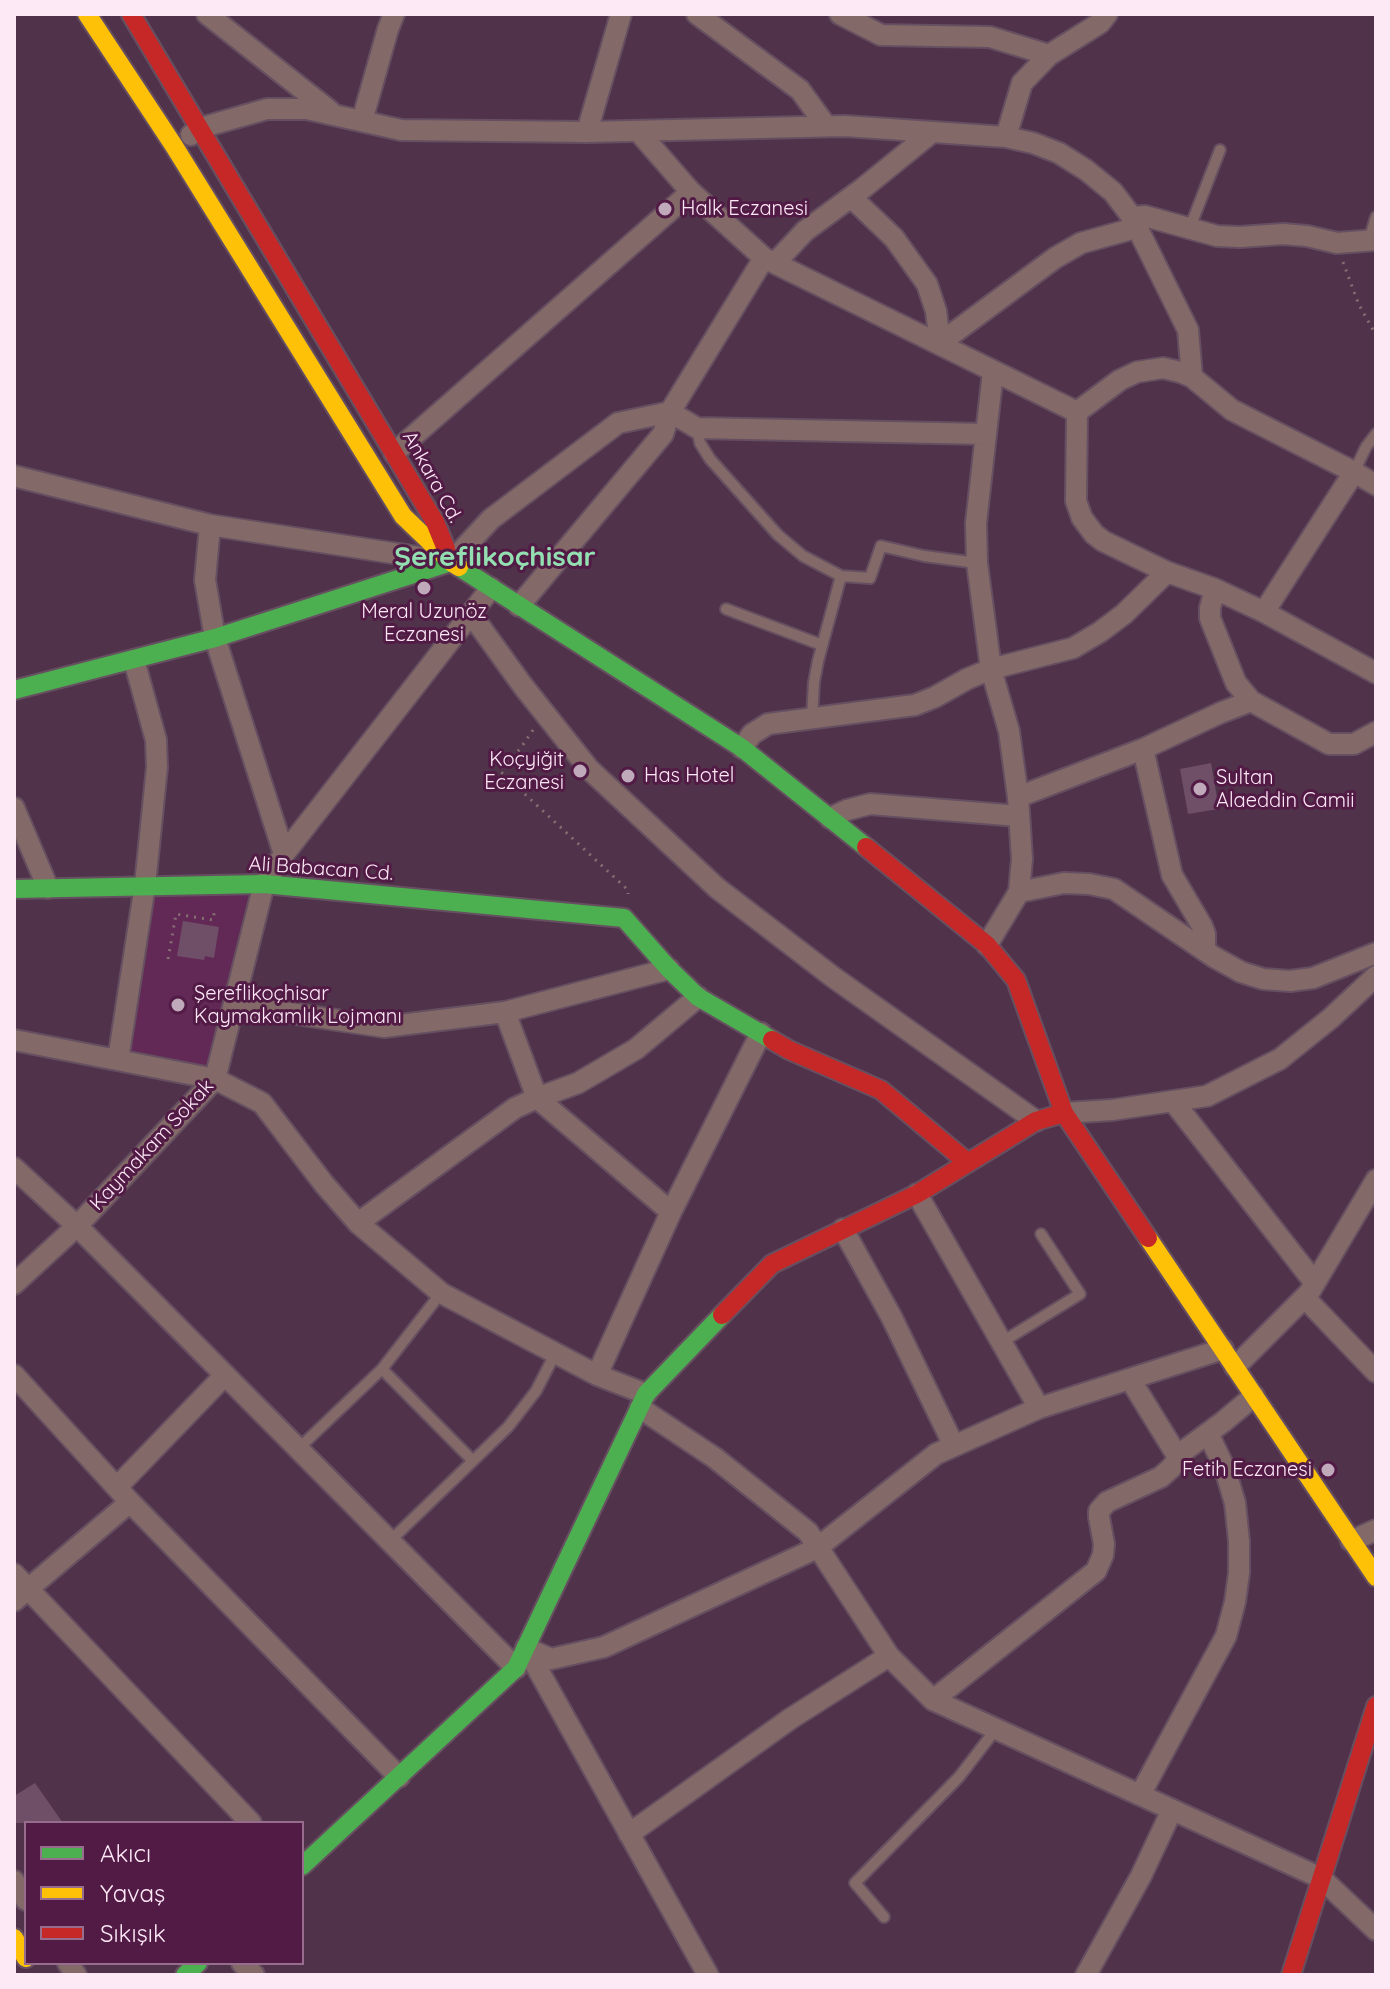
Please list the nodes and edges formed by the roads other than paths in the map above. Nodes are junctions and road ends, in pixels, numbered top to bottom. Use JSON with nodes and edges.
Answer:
{"nodes":[{"id":1,"x":87,"y":14,"type":"edge"},
{"id":2,"x":131,"y":14,"type":"edge"},
{"id":3,"x":207,"y":14,"type":"edge"},
{"id":4,"x":394,"y":14,"type":"edge"},
{"id":5,"x":621,"y":14,"type":"edge"},
{"id":6,"x":697,"y":14,"type":"edge"},
{"id":7,"x":840,"y":14,"type":"edge"},
{"id":8,"x":1107,"y":14,"type":"edge"},
{"id":9,"x":1049,"y":55,"type":"junction"},
{"id":10,"x":337,"y":116,"type":"junction"},
{"id":11,"x":362,"y":121,"type":"junction"},
{"id":12,"x":826,"y":126,"type":"junction"},
{"id":13,"x":200,"y":128,"type":"junction"},
{"id":14,"x":638,"y":131,"type":"junction"},
{"id":15,"x":587,"y":132,"type":"junction"},
{"id":16,"x":931,"y":133,"type":"junction"},
{"id":17,"x":1006,"y":137,"type":"junction"},
{"id":18,"x":174,"y":146,"type":"junction"},
{"id":19,"x":1220,"y":150,"type":"dead end"},
{"id":20,"x":691,"y":192,"type":"junction"},
{"id":21,"x":851,"y":197,"type":"junction"},
{"id":22,"x":1376,"y":217,"type":"edge"},
{"id":23,"x":1136,"y":222,"type":"junction"},
{"id":24,"x":1189,"y":230,"type":"junction"},
{"id":25,"x":1372,"y":240,"type":"edge"},
{"id":26,"x":769,"y":260,"type":"junction"},
{"id":27,"x":940,"y":343,"type":"junction"},
{"id":28,"x":993,"y":372,"type":"junction"},
{"id":29,"x":1192,"y":377,"type":"junction"},
{"id":30,"x":670,"y":412,"type":"junction"},
{"id":31,"x":1077,"y":412,"type":"junction"},
{"id":32,"x":697,"y":428,"type":"junction"},
{"id":33,"x":985,"y":434,"type":"junction"},
{"id":34,"x":1376,"y":434,"type":"edge"},
{"id":35,"x":394,"y":453,"type":"junction"},
{"id":36,"x":1354,"y":472,"type":"junction"},
{"id":37,"x":14,"y":476,"type":"edge"},
{"id":38,"x":1376,"y":485,"type":"edge"},
{"id":39,"x":210,"y":525,"type":"junction"},
{"id":40,"x":451,"y":562,"type":"junction"},
{"id":41,"x":977,"y":563,"type":"junction"},
{"id":42,"x":1167,"y":572,"type":"junction"},
{"id":43,"x":841,"y":576,"type":"junction"},
{"id":44,"x":491,"y":588,"type":"junction"},
{"id":45,"x":1215,"y":589,"type":"junction"},
{"id":46,"x":519,"y":606,"type":"junction"},
{"id":47,"x":726,"y":609,"type":"dead end"},
{"id":48,"x":1264,"y":612,"type":"junction"},
{"id":49,"x":471,"y":614,"type":"junction"},
{"id":50,"x":215,"y":638,"type":"junction"},
{"id":51,"x":822,"y":645,"type":"junction"},
{"id":52,"x":134,"y":660,"type":"junction"},
{"id":53,"x":991,"y":669,"type":"junction"},
{"id":54,"x":1376,"y":673,"type":"edge"},
{"id":55,"x":14,"y":690,"type":"edge"},
{"id":56,"x":1251,"y":701,"type":"junction"},
{"id":57,"x":812,"y":718,"type":"junction"},
{"id":58,"x":1376,"y":732,"type":"edge"},
{"id":59,"x":742,"y":748,"type":"junction"},
{"id":60,"x":1143,"y":749,"type":"junction"},
{"id":61,"x":1018,"y":806,"type":"junction"},
{"id":62,"x":14,"y":808,"type":"edge"},
{"id":63,"x":830,"y":818,"type":"junction"},
{"id":64,"x":284,"y":854,"type":"junction"},
{"id":65,"x":264,"y":884,"type":"junction"},
{"id":66,"x":145,"y":885,"type":"junction"},
{"id":67,"x":48,"y":888,"type":"junction"},
{"id":68,"x":14,"y":889,"type":"edge"},
{"id":69,"x":1019,"y":892,"type":"junction"},
{"id":70,"x":987,"y":945,"type":"junction"},
{"id":71,"x":1205,"y":951,"type":"junction"},
{"id":72,"x":1376,"y":953,"type":"edge"},
{"id":73,"x":669,"y":969,"type":"junction"},
{"id":74,"x":1376,"y":976,"type":"edge"},
{"id":75,"x":698,"y":997,"type":"junction"},
{"id":76,"x":235,"y":1005,"type":"junction"},
{"id":77,"x":505,"y":1012,"type":"junction"},
{"id":78,"x":761,"y":1033,"type":"junction"},
{"id":79,"x":14,"y":1040,"type":"edge"},
{"id":80,"x":118,"y":1060,"type":"junction"},
{"id":81,"x":215,"y":1079,"type":"junction"},
{"id":82,"x":537,"y":1098,"type":"junction"},
{"id":83,"x":1173,"y":1101,"type":"junction"},
{"id":84,"x":1064,"y":1113,"type":"junction"},
{"id":85,"x":1036,"y":1121,"type":"junction"},
{"id":86,"x":967,"y":1162,"type":"junction"},
{"id":87,"x":14,"y":1168,"type":"edge"},
{"id":88,"x":1376,"y":1180,"type":"edge"},
{"id":89,"x":917,"y":1194,"type":"junction"},
{"id":90,"x":671,"y":1212,"type":"junction"},
{"id":91,"x":358,"y":1223,"type":"junction"},
{"id":92,"x":77,"y":1226,"type":"junction"},
{"id":93,"x":843,"y":1229,"type":"junction"},
{"id":94,"x":1041,"y":1234,"type":"dead end"},
{"id":95,"x":14,"y":1284,"type":"edge"},
{"id":96,"x":1310,"y":1291,"type":"junction"},
{"id":97,"x":441,"y":1293,"type":"junction"},
{"id":98,"x":1002,"y":1342,"type":"junction"},
{"id":99,"x":1223,"y":1349,"type":"junction"},
{"id":100,"x":555,"y":1354,"type":"junction"},
{"id":101,"x":1235,"y":1367,"type":"junction"},
{"id":102,"x":382,"y":1369,"type":"junction"},
{"id":103,"x":1376,"y":1372,"type":"edge"},
{"id":104,"x":14,"y":1375,"type":"edge"},
{"id":105,"x":225,"y":1375,"type":"junction"},
{"id":106,"x":597,"y":1375,"type":"junction"},
{"id":107,"x":1130,"y":1379,"type":"junction"},
{"id":108,"x":1254,"y":1396,"type":"junction"},
{"id":109,"x":643,"y":1401,"type":"junction"},
{"id":110,"x":1039,"y":1408,"type":"junction"},
{"id":111,"x":1208,"y":1433,"type":"junction"},
{"id":112,"x":954,"y":1446,"type":"junction"},
{"id":113,"x":298,"y":1449,"type":"junction"},
{"id":114,"x":1178,"y":1457,"type":"junction"},
{"id":115,"x":472,"y":1460,"type":"junction"},
{"id":116,"x":123,"y":1494,"type":"junction"},
{"id":117,"x":1376,"y":1530,"type":"edge"},
{"id":118,"x":390,"y":1541,"type":"junction"},
{"id":119,"x":1351,"y":1541,"type":"junction"},
{"id":120,"x":817,"y":1548,"type":"junction"},
{"id":121,"x":14,"y":1574,"type":"edge"},
{"id":122,"x":1376,"y":1577,"type":"edge"},
{"id":123,"x":22,"y":1595,"type":"edge"},
{"id":124,"x":526,"y":1648,"type":"junction"},
{"id":125,"x":889,"y":1656,"type":"junction"},
{"id":126,"x":516,"y":1668,"type":"junction"},
{"id":127,"x":933,"y":1700,"type":"junction"},
{"id":128,"x":1376,"y":1706,"type":"edge"},
{"id":129,"x":996,"y":1729,"type":"junction"},
{"id":130,"x":399,"y":1777,"type":"junction"},
{"id":131,"x":1140,"y":1795,"type":"junction"},
{"id":132,"x":1172,"y":1810,"type":"junction"},
{"id":133,"x":249,"y":1821,"type":"edge"},
{"id":134,"x":629,"y":1834,"type":"junction"},
{"id":135,"x":304,"y":1864,"type":"edge"},
{"id":136,"x":1321,"y":1878,"type":"junction"},
{"id":137,"x":884,"y":1917,"type":"dead end"},
{"id":138,"x":1376,"y":1930,"type":"edge"},
{"id":139,"x":708,"y":1975,"type":"edge"},
{"id":140,"x":1086,"y":1975,"type":"edge"},
{"id":141,"x":1291,"y":1975,"type":"edge"}],
"edges":[{"from":1,"to":18,"type":"main road","name":"Ankara Cd."},
{"from":2,"to":13,"type":"main road","name":"Ankara Cd."},
{"from":3,"to":10,"type":"street"},
{"from":4,"to":11,"type":"street"},
{"from":5,"to":15,"type":"street"},
{"from":6,"to":12,"type":"street"},
{"from":7,"to":9,"type":"street"},
{"from":8,"to":9,"type":"street"},
{"from":9,"to":17,"type":"street"},
{"from":10,"to":11,"type":"street"},
{"from":10,"to":13,"type":"street"},
{"from":11,"to":15,"type":"street"},
{"from":12,"to":14,"type":"street"},
{"from":12,"to":16,"type":"street"},
{"from":13,"to":18,"type":"street"},
{"from":13,"to":35,"type":"main road","name":"Ankara Cd."},
{"from":14,"to":15,"type":"street"},
{"from":14,"to":20,"type":"street"},
{"from":16,"to":17,"type":"street"},
{"from":16,"to":21,"type":"street"},
{"from":17,"to":23,"type":"street"},
{"from":18,"to":40,"type":"main road","name":"Ankara Cd."},
{"from":19,"to":24,"type":"lane"},
{"from":20,"to":26,"type":"street"},
{"from":20,"to":35,"type":"street"},
{"from":21,"to":26,"type":"street"},
{"from":21,"to":27,"type":"street"},
{"from":22,"to":25,"type":"lane"},
{"from":23,"to":24,"type":"street"},
{"from":23,"to":27,"type":"street"},
{"from":23,"to":29,"type":"street"},
{"from":24,"to":25,"type":"street"},
{"from":26,"to":27,"type":"street"},
{"from":26,"to":30,"type":"street"},
{"from":27,"to":28,"type":"street"},
{"from":28,"to":31,"type":"street"},
{"from":28,"to":33,"type":"street"},
{"from":29,"to":31,"type":"street"},
{"from":29,"to":36,"type":"street"},
{"from":30,"to":32,"type":"street"},
{"from":30,"to":40,"type":"street"},
{"from":30,"to":46,"type":"street"},
{"from":31,"to":42,"type":"street"},
{"from":32,"to":33,"type":"street"},
{"from":32,"to":43,"type":"lane"},
{"from":33,"to":41,"type":"street"},
{"from":34,"to":36,"type":"lane"},
{"from":35,"to":40,"type":"main road","name":"Ankara Cd."},
{"from":36,"to":38,"type":"street"},
{"from":36,"to":48,"type":"street"},
{"from":37,"to":39,"type":"street"},
{"from":39,"to":40,"type":"street"},
{"from":39,"to":50,"type":"street"},
{"from":40,"to":44,"type":"main road"},
{"from":40,"to":50,"type":"main road"},
{"from":41,"to":43,"type":"lane"},
{"from":41,"to":53,"type":"street"},
{"from":42,"to":45,"type":"street"},
{"from":42,"to":53,"type":"street"},
{"from":43,"to":51,"type":"lane"},
{"from":44,"to":46,"type":"main road"},
{"from":44,"to":49,"type":"street"},
{"from":45,"to":48,"type":"street"},
{"from":45,"to":56,"type":"street"},
{"from":46,"to":59,"type":"main road"},
{"from":47,"to":51,"type":"lane"},
{"from":48,"to":54,"type":"street"},
{"from":49,"to":64,"type":"street"},
{"from":49,"to":85,"type":"street"},
{"from":50,"to":52,"type":"main road"},
{"from":50,"to":64,"type":"street"},
{"from":51,"to":57,"type":"lane"},
{"from":52,"to":55,"type":"main road"},
{"from":52,"to":66,"type":"street"},
{"from":53,"to":57,"type":"street"},
{"from":53,"to":61,"type":"street"},
{"from":56,"to":58,"type":"street"},
{"from":56,"to":60,"type":"street"},
{"from":57,"to":59,"type":"street"},
{"from":59,"to":63,"type":"main road"},
{"from":60,"to":61,"type":"street"},
{"from":60,"to":71,"type":"street"},
{"from":61,"to":63,"type":"street"},
{"from":61,"to":69,"type":"street"},
{"from":62,"to":67,"type":"street"},
{"from":63,"to":70,"type":"main road"},
{"from":64,"to":65,"type":"street"},
{"from":65,"to":66,"type":"main road","name":"Ali Babacan Cd."},
{"from":65,"to":73,"type":"main road","name":"Ali Babacan Cd."},
{"from":65,"to":76,"type":"street","name":"Kaymakam Sokak"},
{"from":66,"to":67,"type":"main road","name":"Ali Babacan Cd."},
{"from":66,"to":80,"type":"street"},
{"from":67,"to":68,"type":"main road","name":"Ali Babacan Cd."},
{"from":69,"to":70,"type":"street"},
{"from":69,"to":71,"type":"street"},
{"from":70,"to":84,"type":"main road"},
{"from":71,"to":72,"type":"street"},
{"from":73,"to":75,"type":"main road"},
{"from":73,"to":77,"type":"street"},
{"from":74,"to":83,"type":"street"},
{"from":75,"to":78,"type":"main road"},
{"from":75,"to":82,"type":"street"},
{"from":76,"to":77,"type":"street"},
{"from":76,"to":81,"type":"street","name":"Kaymakam Sokak"},
{"from":77,"to":82,"type":"street"},
{"from":78,"to":86,"type":"main road"},
{"from":78,"to":90,"type":"street"},
{"from":79,"to":80,"type":"street"},
{"from":80,"to":81,"type":"street"},
{"from":81,"to":91,"type":"street"},
{"from":81,"to":92,"type":"street","name":"Kaymakam Sokak"},
{"from":82,"to":90,"type":"street"},
{"from":82,"to":91,"type":"street"},
{"from":83,"to":84,"type":"street"},
{"from":83,"to":96,"type":"street"},
{"from":84,"to":85,"type":"main road"},
{"from":84,"to":99,"type":"main road"},
{"from":85,"to":86,"type":"main road"},
{"from":86,"to":89,"type":"main road"},
{"from":87,"to":92,"type":"street"},
{"from":88,"to":96,"type":"street"},
{"from":89,"to":93,"type":"main road"},
{"from":89,"to":98,"type":"street"},
{"from":90,"to":106,"type":"street"},
{"from":91,"to":97,"type":"street"},
{"from":92,"to":95,"type":"street","name":"Kaymakam Sokak"},
{"from":92,"to":105,"type":"street"},
{"from":93,"to":109,"type":"main road"},
{"from":93,"to":112,"type":"street"},
{"from":94,"to":98,"type":"lane"},
{"from":96,"to":101,"type":"street"},
{"from":96,"to":103,"type":"street"},
{"from":97,"to":100,"type":"street"},
{"from":97,"to":102,"type":"lane"},
{"from":98,"to":110,"type":"street"},
{"from":99,"to":101,"type":"main road"},
{"from":99,"to":107,"type":"street"},
{"from":100,"to":106,"type":"street"},
{"from":100,"to":115,"type":"lane"},
{"from":101,"to":108,"type":"main road"},
{"from":102,"to":113,"type":"lane"},
{"from":102,"to":115,"type":"lane"},
{"from":104,"to":116,"type":"street"},
{"from":105,"to":113,"type":"street"},
{"from":105,"to":116,"type":"street"},
{"from":106,"to":109,"type":"street"},
{"from":107,"to":110,"type":"street"},
{"from":107,"to":114,"type":"street"},
{"from":108,"to":111,"type":"street"},
{"from":108,"to":119,"type":"main road"},
{"from":109,"to":120,"type":"street"},
{"from":109,"to":124,"type":"main road"},
{"from":110,"to":112,"type":"street"},
{"from":111,"to":114,"type":"street"},
{"from":111,"to":131,"type":"street"},
{"from":112,"to":120,"type":"street"},
{"from":113,"to":118,"type":"street"},
{"from":114,"to":127,"type":"street"},
{"from":115,"to":118,"type":"lane"},
{"from":116,"to":123,"type":"street"},
{"from":116,"to":130,"type":"street"},
{"from":117,"to":119,"type":"street"},
{"from":118,"to":126,"type":"street"},
{"from":119,"to":122,"type":"main road"},
{"from":120,"to":124,"type":"street"},
{"from":120,"to":125,"type":"street"},
{"from":121,"to":123,"type":"street"},
{"from":123,"to":133,"type":"street"},
{"from":124,"to":126,"type":"main road"},
{"from":124,"to":134,"type":"street"},
{"from":125,"to":127,"type":"street"},
{"from":125,"to":134,"type":"street"},
{"from":126,"to":130,"type":"main road"},
{"from":127,"to":129,"type":"street"},
{"from":128,"to":136,"type":"main road"},
{"from":129,"to":131,"type":"street"},
{"from":129,"to":137,"type":"lane"},
{"from":130,"to":135,"type":"main road"},
{"from":131,"to":132,"type":"street"},
{"from":132,"to":136,"type":"street"},
{"from":132,"to":140,"type":"street"},
{"from":134,"to":139,"type":"street"},
{"from":136,"to":138,"type":"street"},
{"from":136,"to":141,"type":"main road"}]}
